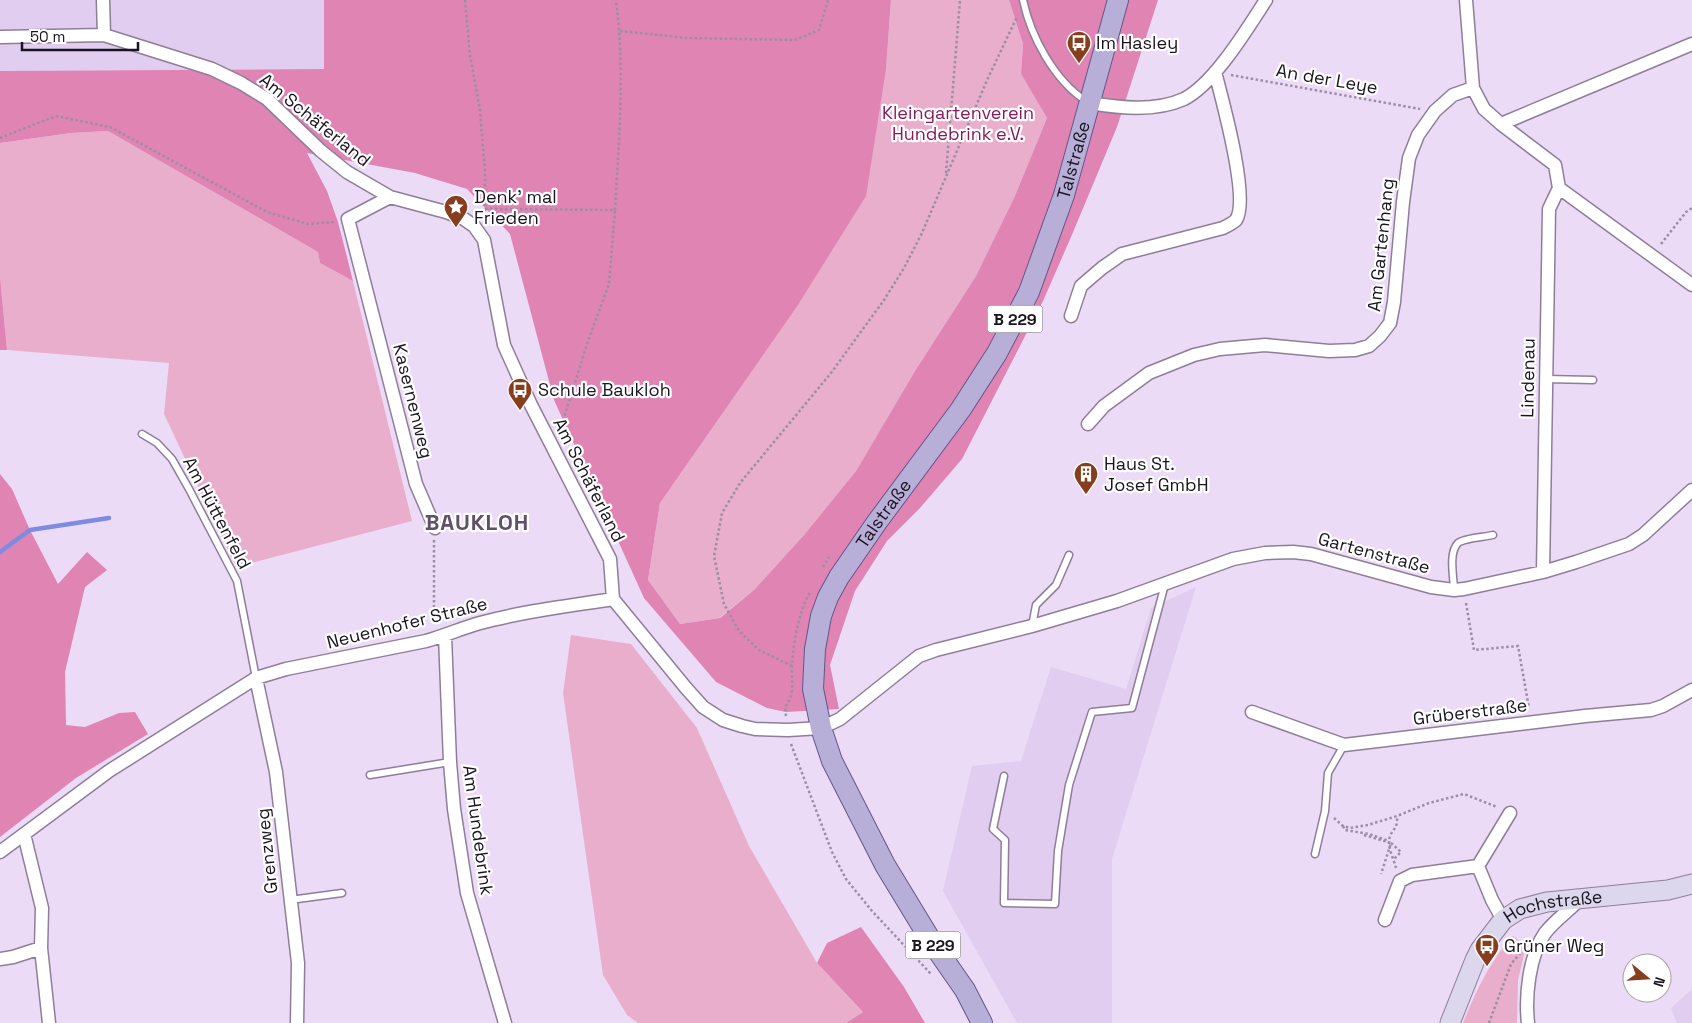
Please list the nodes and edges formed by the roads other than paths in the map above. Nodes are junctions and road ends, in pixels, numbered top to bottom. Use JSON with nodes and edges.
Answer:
{"nodes":[{"id":1,"x":103,"y":0,"type":"edge"},
{"id":2,"x":1118,"y":0,"type":"edge"},
{"id":3,"x":1266,"y":0,"type":"edge"},
{"id":4,"x":1466,"y":0,"type":"edge"},
{"id":5,"x":1023,"y":1,"type":"edge"},
{"id":6,"x":104,"y":35,"type":"junction"},
{"id":7,"x":0,"y":37,"type":"edge"},
{"id":8,"x":1692,"y":44,"type":"edge"},
{"id":9,"x":1215,"y":72,"type":"junction"},
{"id":10,"x":1472,"y":88,"type":"junction"},
{"id":11,"x":1090,"y":103,"type":"junction"},
{"id":12,"x":1501,"y":124,"type":"junction"},
{"id":13,"x":1560,"y":188,"type":"junction"},
{"id":14,"x":390,"y":197,"type":"junction"},
{"id":15,"x":1692,"y":285,"type":"edge"},
{"id":16,"x":1071,"y":316,"type":"dead end"},
{"id":17,"x":1546,"y":379,"type":"junction"},
{"id":18,"x":1593,"y":380,"type":"dead end"},
{"id":19,"x":1088,"y":424,"type":"dead end"},
{"id":20,"x":142,"y":434,"type":"dead end"},
{"id":21,"x":1692,"y":490,"type":"edge"},
{"id":22,"x":434,"y":528,"type":"road end"},
{"id":23,"x":1494,"y":535,"type":"dead end"},
{"id":24,"x":1069,"y":555,"type":"dead end"},
{"id":25,"x":1543,"y":572,"type":"junction"},
{"id":26,"x":1164,"y":584,"type":"junction"},
{"id":27,"x":1459,"y":590,"type":"junction"},
{"id":28,"x":613,"y":599,"type":"junction"},
{"id":29,"x":1032,"y":626,"type":"junction"},
{"id":30,"x":445,"y":636,"type":"junction"},
{"id":31,"x":256,"y":678,"type":"junction"},
{"id":32,"x":1692,"y":690,"type":"edge"},
{"id":33,"x":1252,"y":712,"type":"dead end"},
{"id":34,"x":821,"y":728,"type":"junction"},
{"id":35,"x":1344,"y":745,"type":"junction"},
{"id":36,"x":450,"y":762,"type":"junction"},
{"id":37,"x":370,"y":775,"type":"dead end"},
{"id":38,"x":1004,"y":776,"type":"dead end"},
{"id":39,"x":1510,"y":813,"type":"road end"},
{"id":40,"x":24,"y":834,"type":"junction"},
{"id":41,"x":0,"y":852,"type":"edge"},
{"id":42,"x":1315,"y":854,"type":"dead end"},
{"id":43,"x":1478,"y":866,"type":"junction"},
{"id":44,"x":1692,"y":884,"type":"edge"},
{"id":45,"x":342,"y":893,"type":"dead end"},
{"id":46,"x":1581,"y":898,"type":"junction"},
{"id":47,"x":290,"y":900,"type":"junction"},
{"id":48,"x":1385,"y":920,"type":"dead end"},
{"id":49,"x":1503,"y":920,"type":"junction"},
{"id":50,"x":41,"y":948,"type":"junction"},
{"id":51,"x":0,"y":959,"type":"edge"},
{"id":52,"x":49,"y":1023,"type":"edge"},
{"id":53,"x":297,"y":1023,"type":"edge"},
{"id":54,"x":505,"y":1023,"type":"edge"},
{"id":55,"x":982,"y":1023,"type":"edge"},
{"id":56,"x":1450,"y":1023,"type":"edge"},
{"id":57,"x":1528,"y":1023,"type":"edge"}],
"edges":[{"from":1,"to":6,"type":"street"},
{"from":2,"to":11,"type":"main road","name":"Talstraße","number":"B 229"},
{"from":3,"to":9,"type":"street"},
{"from":4,"to":10,"type":"street"},
{"from":5,"to":11,"type":"lane"},
{"from":6,"to":7,"type":"street","name":"Am Schäferland"},
{"from":6,"to":14,"type":"street","name":"Am Schäferland"},
{"from":8,"to":12,"type":"street"},
{"from":9,"to":11,"type":"street"},
{"from":9,"to":16,"type":"street"},
{"from":10,"to":12,"type":"street"},
{"from":10,"to":19,"type":"street","name":"Am Gartenhang"},
{"from":11,"to":34,"type":"main road","name":"Talstraße","number":"B 229"},
{"from":12,"to":13,"type":"street"},
{"from":13,"to":15,"type":"street"},
{"from":13,"to":17,"type":"street","name":"Lindenau"},
{"from":14,"to":22,"type":"street","name":"Kasernenweg"},
{"from":14,"to":28,"type":"street","name":"Am Schäferland"},
{"from":17,"to":18,"type":"lane"},
{"from":17,"to":25,"type":"street","name":"Lindenau"},
{"from":20,"to":31,"type":"lane","name":"Am Hüttenfeld"},
{"from":21,"to":25,"type":"street","name":"Gartenstraße"},
{"from":23,"to":27,"type":"lane"},
{"from":24,"to":29,"type":"lane"},
{"from":25,"to":27,"type":"street","name":"Gartenstraße"},
{"from":26,"to":27,"type":"street","name":"Gartenstraße"},
{"from":26,"to":29,"type":"street","name":"Gartenstraße"},
{"from":26,"to":38,"type":"lane"},
{"from":28,"to":30,"type":"street","name":"Neuenhofer Straße"},
{"from":28,"to":34,"type":"street"},
{"from":29,"to":34,"type":"street","name":"Gartenstraße"},
{"from":30,"to":31,"type":"street","name":"Neuenhofer Straße"},
{"from":30,"to":36,"type":"street","name":"Am Hundebrink"},
{"from":31,"to":40,"type":"street","name":"Neuenhofer Straße"},
{"from":31,"to":47,"type":"street","name":"Grenzweg"},
{"from":32,"to":35,"type":"street","name":"Grüberstraße"},
{"from":33,"to":35,"type":"street","name":"Grüberstraße"},
{"from":34,"to":55,"type":"main road","name":"Talstraße","number":"B 229"},
{"from":35,"to":42,"type":"lane"},
{"from":36,"to":37,"type":"lane"},
{"from":36,"to":54,"type":"street","name":"Am Hundebrink"},
{"from":39,"to":43,"type":"street"},
{"from":40,"to":41,"type":"street","name":"Neuenhofer Straße"},
{"from":40,"to":50,"type":"street"},
{"from":43,"to":48,"type":"street"},
{"from":43,"to":49,"type":"street"},
{"from":44,"to":46,"type":"main road","name":"Hochstraße"},
{"from":45,"to":47,"type":"lane"},
{"from":46,"to":49,"type":"main road","name":"Hochstraße"},
{"from":46,"to":57,"type":"street"},
{"from":47,"to":53,"type":"street","name":"Grenzweg"},
{"from":49,"to":56,"type":"main road","name":"Hochstraße"},
{"from":50,"to":51,"type":"street"},
{"from":50,"to":52,"type":"street"}]}
